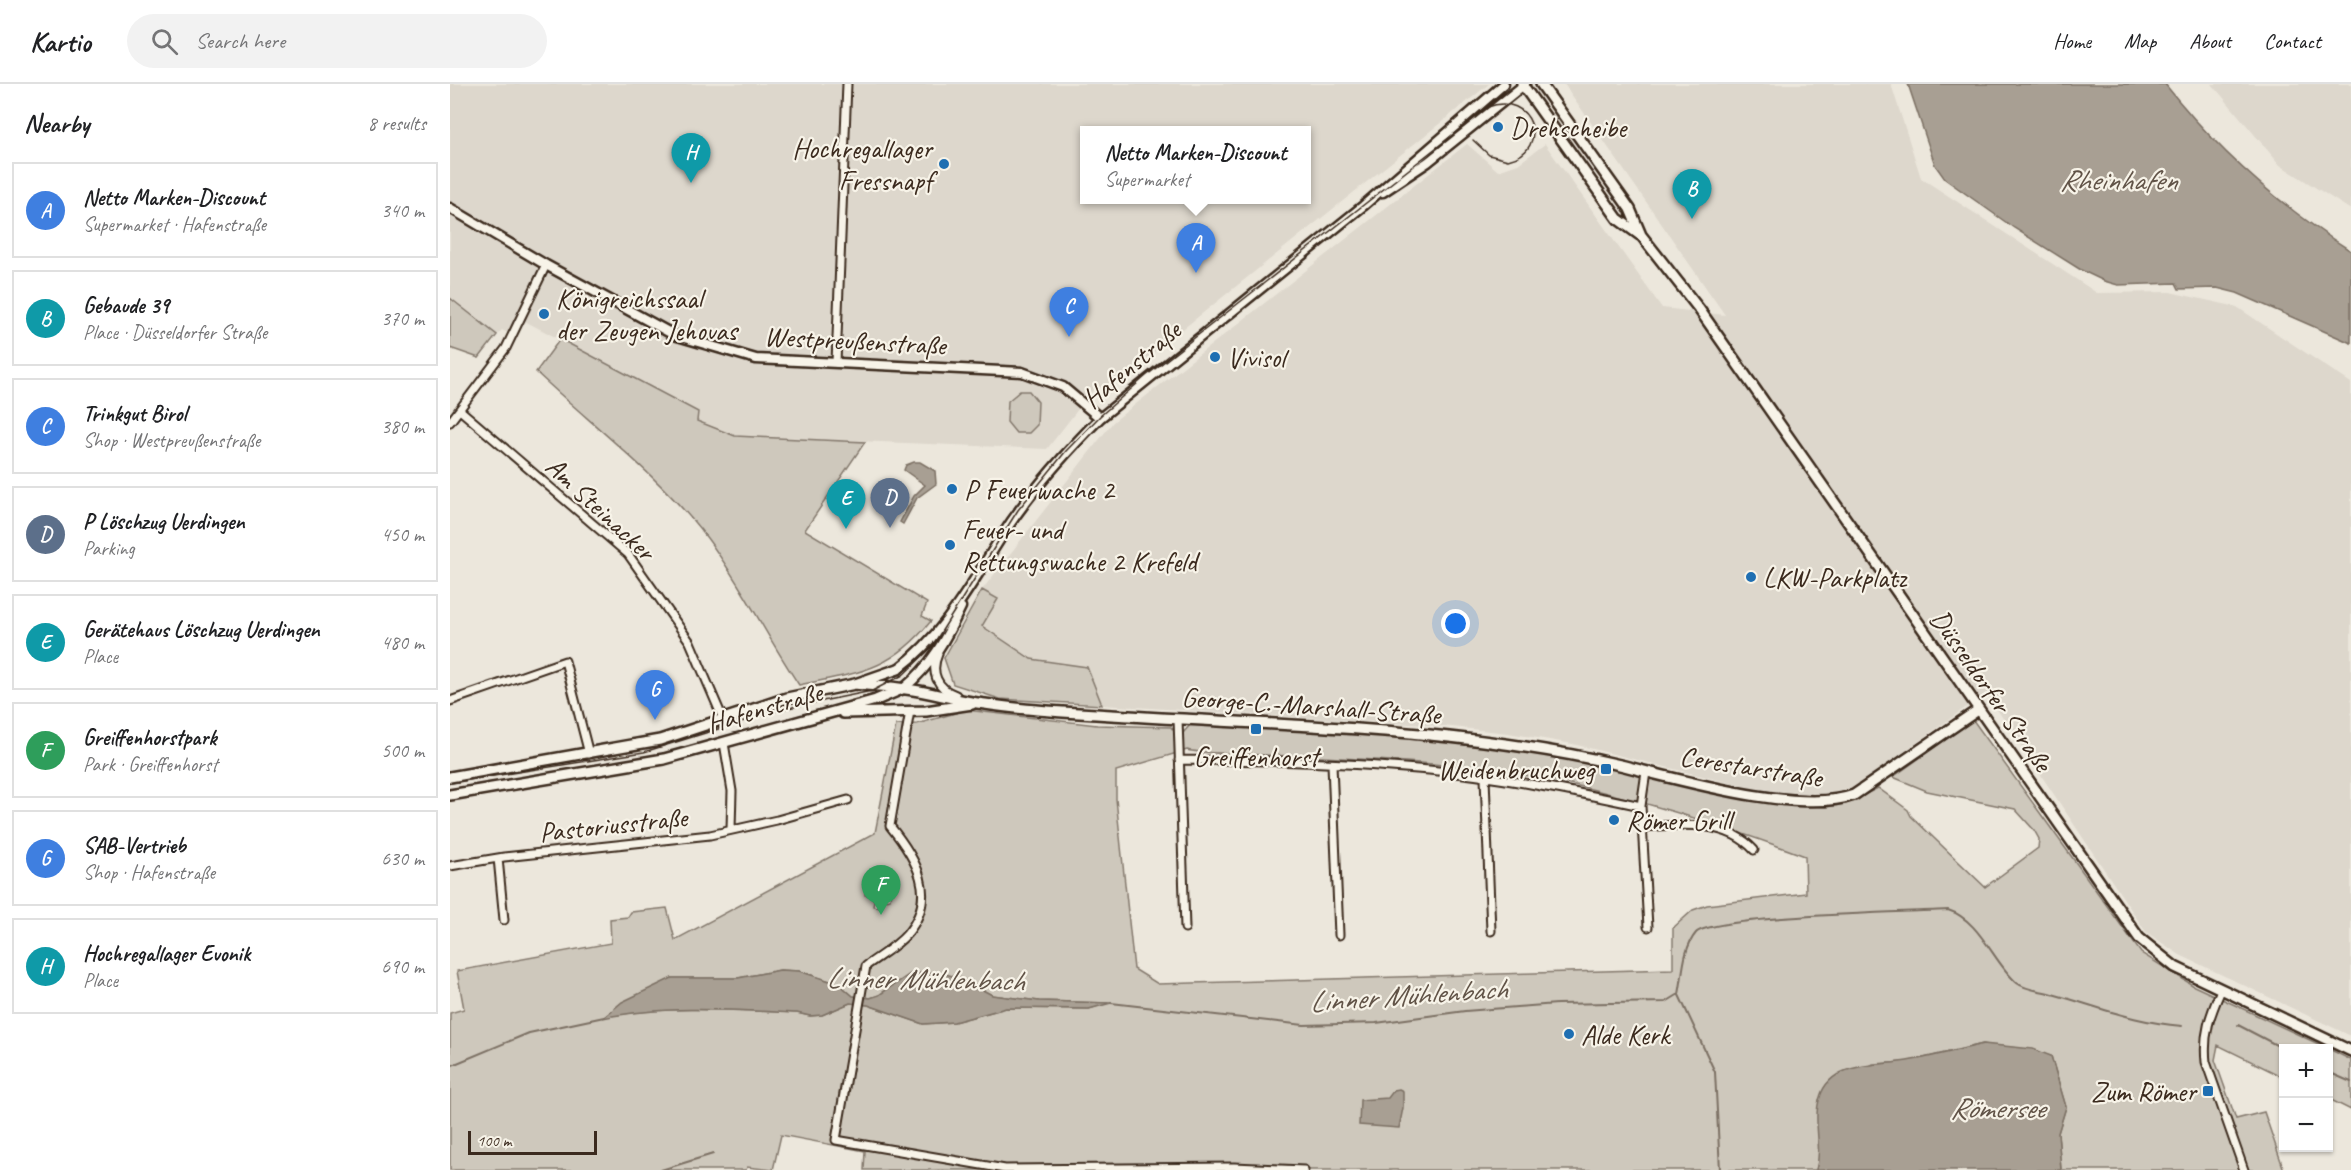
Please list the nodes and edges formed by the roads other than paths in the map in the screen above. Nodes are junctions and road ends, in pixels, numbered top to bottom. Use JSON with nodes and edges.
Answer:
{"nodes":[{"id":1,"x":847,"y":84,"type":"edge"},
{"id":2,"x":1504,"y":84,"type":"edge"},
{"id":3,"x":1541,"y":84,"type":"edge"},
{"id":4,"x":1523,"y":85,"type":"edge"},
{"id":5,"x":1363,"y":206,"type":"junction"},
{"id":6,"x":450,"y":208,"type":"edge"},
{"id":7,"x":1641,"y":235,"type":"junction"},
{"id":8,"x":546,"y":265,"type":"junction"},
{"id":9,"x":836,"y":363,"type":"junction"},
{"id":10,"x":460,"y":410,"type":"junction"},
{"id":11,"x":1100,"y":418,"type":"junction"},
{"id":12,"x":450,"y":422,"type":"edge"},
{"id":13,"x":967,"y":593,"type":"junction"},
{"id":14,"x":942,"y":646,"type":"junction"},
{"id":15,"x":898,"y":669,"type":"joint"},
{"id":16,"x":855,"y":684,"type":"junction"},
{"id":17,"x":904,"y":688,"type":"junction"},
{"id":18,"x":942,"y":692,"type":"junction"},
{"id":19,"x":450,"y":701,"type":"edge"},
{"id":20,"x":984,"y":704,"type":"junction"},
{"id":21,"x":933,"y":710,"type":"junction"},
{"id":22,"x":1978,"y":710,"type":"junction"},
{"id":23,"x":910,"y":711,"type":"junction"},
{"id":24,"x":814,"y":715,"type":"junction"},
{"id":25,"x":723,"y":719,"type":"junction"},
{"id":26,"x":1178,"y":719,"type":"junction"},
{"id":27,"x":724,"y":743,"type":"junction"},
{"id":28,"x":589,"y":754,"type":"junction"},
{"id":29,"x":1179,"y":760,"type":"junction"},
{"id":30,"x":1332,"y":764,"type":"junction"},
{"id":31,"x":1634,"y":769,"type":"joint"},
{"id":32,"x":1646,"y":772,"type":"junction"},
{"id":33,"x":450,"y":777,"type":"edge"},
{"id":34,"x":1485,"y":778,"type":"junction"},
{"id":35,"x":450,"y":795,"type":"edge"},
{"id":36,"x":848,"y":800,"type":"dead end"},
{"id":37,"x":1641,"y":806,"type":"junction"},
{"id":38,"x":1642,"y":827,"type":"junction"},
{"id":39,"x":731,"y":828,"type":"junction"},
{"id":40,"x":1754,"y":850,"type":"dead end"},
{"id":41,"x":498,"y":858,"type":"junction"},
{"id":42,"x":450,"y":867,"type":"edge"},
{"id":43,"x":504,"y":920,"type":"dead end"},
{"id":44,"x":1648,"y":927,"type":"dead end"},
{"id":45,"x":1185,"y":928,"type":"dead end"},
{"id":46,"x":1491,"y":931,"type":"dead end"},
{"id":47,"x":1339,"y":935,"type":"dead end"},
{"id":48,"x":2221,"y":990,"type":"junction"},
{"id":49,"x":2351,"y":1051,"type":"edge"},
{"id":50,"x":1304,"y":1170,"type":"edge"},
{"id":51,"x":2244,"y":1170,"type":"edge"}],
"edges":[{"from":1,"to":9,"type":"street"},
{"from":2,"to":5,"type":"street","name":"Hafenstraße"},
{"from":3,"to":7,"type":"main road","name":"Düsseldorfer Straße"},
{"from":4,"to":5,"type":"street","name":"Hafenstraße"},
{"from":4,"to":7,"type":"main road","name":"Düsseldorfer Straße"},
{"from":5,"to":11,"type":"street","name":"Hafenstraße"},
{"from":6,"to":8,"type":"street","name":"Westpreußenstraße"},
{"from":7,"to":22,"type":"main road","name":"Düsseldorfer Straße"},
{"from":8,"to":9,"type":"street","name":"Westpreußenstraße"},
{"from":8,"to":10,"type":"street"},
{"from":9,"to":11,"type":"street","name":"Westpreußenstraße"},
{"from":10,"to":12,"type":"street"},
{"from":10,"to":25,"type":"street","name":"Am Steinacker"},
{"from":11,"to":13,"type":"street","name":"Hafenstraße"},
{"from":13,"to":14,"type":"street","name":"Hafenstraße"},
{"from":13,"to":15,"type":"street","name":"Hafenstraße"},
{"from":14,"to":17,"type":"street","name":"Hafenstraße"},
{"from":14,"to":18,"type":"street"},
{"from":15,"to":16,"type":"main road","name":"Hafenstraße"},
{"from":16,"to":17,"type":"main road","name":"George-C.-Marshall-Straße"},
{"from":16,"to":25,"type":"main road","name":"Hafenstraße"},
{"from":17,"to":18,"type":"main road","name":"George-C.-Marshall-Straße"},
{"from":17,"to":24,"type":"main road","name":"Hafenstraße"},
{"from":18,"to":20,"type":"main road","name":"George-C.-Marshall-Straße"},
{"from":18,"to":21,"type":"street"},
{"from":19,"to":28,"type":"street"},
{"from":20,"to":21,"type":"main road"},
{"from":20,"to":26,"type":"main road","name":"George-C.-Marshall-Straße"},
{"from":21,"to":23,"type":"main road"},
{"from":22,"to":32,"type":"main road","name":"Cerestarstraße"},
{"from":22,"to":48,"type":"main road","name":"Düsseldorfer Straße"},
{"from":23,"to":24,"type":"main road"},
{"from":23,"to":50,"type":"street"},
{"from":24,"to":27,"type":"main road","name":"Hafenstraße"},
{"from":25,"to":28,"type":"main road","name":"Hafenstraße"},
{"from":26,"to":29,"type":"street"},
{"from":26,"to":31,"type":"main road","name":"George-C.-Marshall-Straße"},
{"from":27,"to":35,"type":"main road","name":"Hafenstraße"},
{"from":27,"to":39,"type":"street"},
{"from":28,"to":33,"type":"main road","name":"Hafenstraße"},
{"from":29,"to":30,"type":"street"},
{"from":29,"to":45,"type":"street"},
{"from":30,"to":34,"type":"street"},
{"from":30,"to":47,"type":"street"},
{"from":31,"to":32,"type":"main road","name":"Cerestarstraße"},
{"from":32,"to":37,"type":"street"},
{"from":34,"to":37,"type":"street"},
{"from":34,"to":46,"type":"street"},
{"from":36,"to":39,"type":"street","name":"Pastoriusstraße"},
{"from":37,"to":38,"type":"street"},
{"from":38,"to":40,"type":"street"},
{"from":38,"to":44,"type":"street"},
{"from":39,"to":41,"type":"street","name":"Pastoriusstraße"},
{"from":41,"to":42,"type":"street","name":"Pastoriusstraße"},
{"from":41,"to":43,"type":"street"},
{"from":48,"to":49,"type":"main road","name":"Düsseldorfer Straße"},
{"from":48,"to":51,"type":"street"}]}
